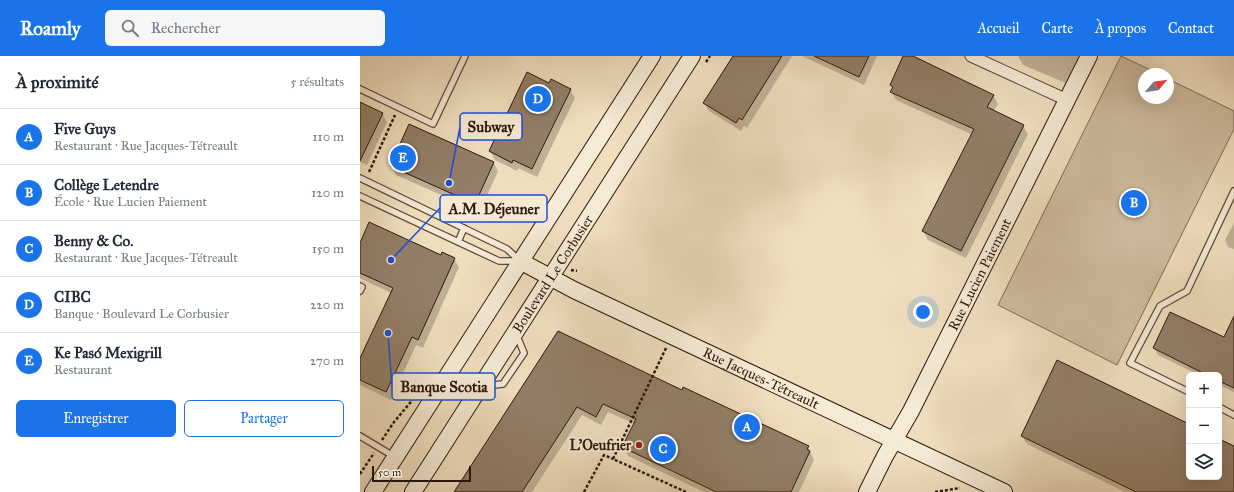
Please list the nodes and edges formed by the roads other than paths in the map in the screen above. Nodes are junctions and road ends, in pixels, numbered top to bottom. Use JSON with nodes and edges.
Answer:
{"nodes":[{"id":1,"x":465,"y":56,"type":"edge"},
{"id":2,"x":652,"y":56,"type":"edge"},
{"id":3,"x":692,"y":56,"type":"edge"},
{"id":4,"x":971,"y":56,"type":"edge"},
{"id":5,"x":1089,"y":56,"type":"edge"},
{"id":6,"x":360,"y":89,"type":"edge"},
{"id":7,"x":1067,"y":100,"type":"junction"},
{"id":8,"x":363,"y":179,"type":"edge"},
{"id":9,"x":1234,"y":191,"type":"edge"},
{"id":10,"x":360,"y":196,"type":"edge"},
{"id":11,"x":464,"y":228,"type":"junction"},
{"id":12,"x":458,"y":242,"type":"junction"},
{"id":13,"x":520,"y":261,"type":"junction"},
{"id":14,"x":550,"y":278,"type":"junction"},
{"id":15,"x":360,"y":286,"type":"edge"},
{"id":16,"x":360,"y":291,"type":"edge"},
{"id":17,"x":1186,"y":391,"type":"edge"},
{"id":18,"x":1221,"y":408,"type":"edge"},
{"id":19,"x":1234,"y":414,"type":"edge"},
{"id":20,"x":360,"y":436,"type":"edge"},
{"id":21,"x":894,"y":441,"type":"junction"},
{"id":22,"x":395,"y":457,"type":"junction"},
{"id":23,"x":373,"y":492,"type":"edge"},
{"id":24,"x":413,"y":492,"type":"edge"},
{"id":25,"x":867,"y":492,"type":"edge"},
{"id":26,"x":1004,"y":492,"type":"edge"}],
"edges":[{"from":1,"to":6,"type":"lane"},
{"from":2,"to":13,"type":"street"},
{"from":3,"to":14,"type":"street","name":"Boulevard Le Corbusier"},
{"from":4,"to":7,"type":"street"},
{"from":5,"to":7,"type":"street","name":"Rue Lucien Paiement"},
{"from":7,"to":21,"type":"street","name":"Rue Lucien Paiement"},
{"from":8,"to":11,"type":"lane"},
{"from":9,"to":17,"type":"lane"},
{"from":10,"to":12,"type":"lane"},
{"from":11,"to":12,"type":"lane"},
{"from":11,"to":13,"type":"lane"},
{"from":12,"to":13,"type":"lane"},
{"from":13,"to":14,"type":"street","name":"Rue Jacques-Tétreault"},
{"from":13,"to":22,"type":"street"},
{"from":14,"to":21,"type":"street","name":"Rue Jacques-Tétreault"},
{"from":14,"to":24,"type":"street","name":"Boulevard Le Corbusier"},
{"from":15,"to":16,"type":"lane"},
{"from":18,"to":19,"type":"lane"},
{"from":20,"to":22,"type":"lane"},
{"from":21,"to":25,"type":"street","name":"Rue Lucien Paiement"},
{"from":21,"to":26,"type":"street","name":"Rue Jacques-Tétreault"},
{"from":22,"to":23,"type":"street"}]}
